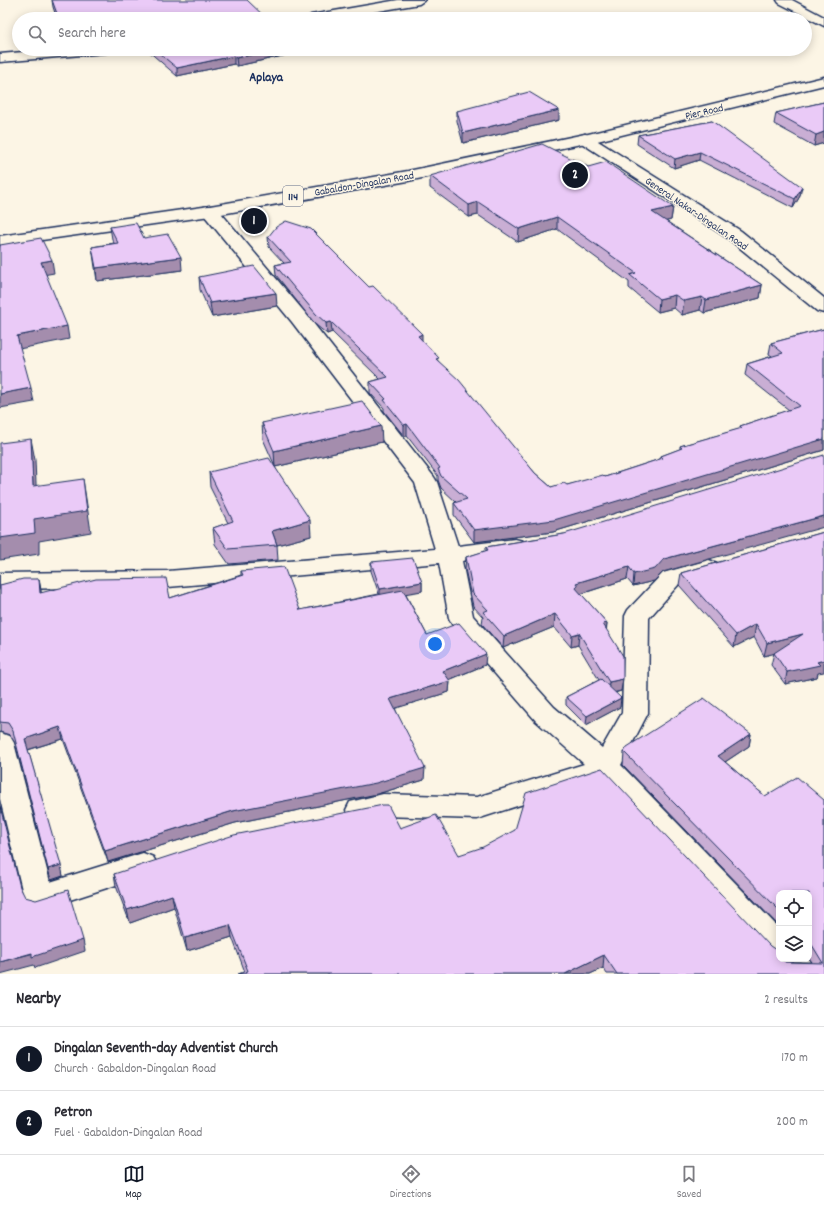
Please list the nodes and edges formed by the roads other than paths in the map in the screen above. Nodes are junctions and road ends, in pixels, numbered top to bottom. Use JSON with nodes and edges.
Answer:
{"nodes":[{"id":1,"x":419,"y":0,"type":"edge"},
{"id":2,"x":783,"y":0,"type":"edge"},
{"id":3,"x":351,"y":12,"type":"edge"},
{"id":4,"x":805,"y":12,"type":"edge"},
{"id":5,"x":812,"y":16,"type":"edge"},
{"id":6,"x":824,"y":22,"type":"edge"},
{"id":7,"x":24,"y":56,"type":"edge"},
{"id":8,"x":0,"y":58,"type":"edge"},
{"id":9,"x":824,"y":82,"type":"edge"},
{"id":10,"x":585,"y":139,"type":"junction"},
{"id":11,"x":210,"y":211,"type":"junction"},
{"id":12,"x":0,"y":241,"type":"edge"},
{"id":13,"x":824,"y":307,"type":"edge"},
{"id":14,"x":532,"y":544,"type":"edge"},
{"id":15,"x":449,"y":555,"type":"junction"},
{"id":16,"x":732,"y":561,"type":"edge"},
{"id":17,"x":0,"y":581,"type":"edge"},
{"id":18,"x":0,"y":743,"type":"edge"},
{"id":19,"x":606,"y":767,"type":"junction"},
{"id":20,"x":336,"y":815,"type":"edge"},
{"id":21,"x":167,"y":857,"type":"edge"},
{"id":22,"x":776,"y":946,"type":"edge"},
{"id":23,"x":792,"y":962,"type":"edge"},
{"id":24,"x":803,"y":974,"type":"edge"}],
"edges":[{"from":1,"to":3,"type":"street"},
{"from":2,"to":4,"type":"street"},
{"from":5,"to":6,"type":"street"},
{"from":7,"to":8,"type":"street"},
{"from":9,"to":10,"type":"street","name":"Pier Road"},
{"from":10,"to":11,"type":"street","name":"Gabaldon-Dingalan Road","number":"114"},
{"from":10,"to":13,"type":"street","name":"General Nakar-Dingalan Road"},
{"from":11,"to":12,"type":"street","name":"Gabaldon-Dingalan Road","number":"114"},
{"from":11,"to":15,"type":"street"},
{"from":14,"to":15,"type":"street"},
{"from":15,"to":17,"type":"street"},
{"from":15,"to":19,"type":"street"},
{"from":16,"to":19,"type":"street"},
{"from":18,"to":21,"type":"street"},
{"from":19,"to":20,"type":"street"},
{"from":19,"to":22,"type":"street"},
{"from":23,"to":24,"type":"street"}]}
